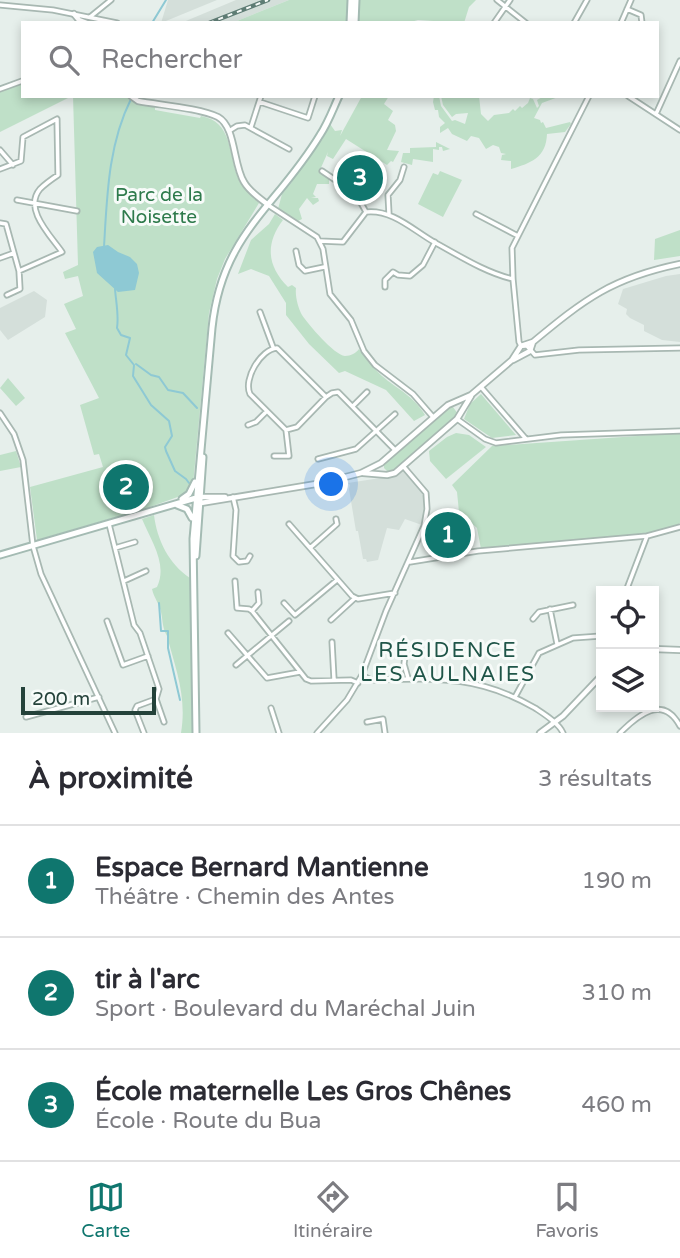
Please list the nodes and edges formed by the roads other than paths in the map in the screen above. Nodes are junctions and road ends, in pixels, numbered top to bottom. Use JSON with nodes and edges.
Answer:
{"nodes":[{"id":1,"x":111,"y":0,"type":"edge"},
{"id":2,"x":353,"y":0,"type":"edge"},
{"id":3,"x":497,"y":0,"type":"edge"},
{"id":4,"x":510,"y":0,"type":"edge"},
{"id":5,"x":587,"y":0,"type":"edge"},
{"id":6,"x":631,"y":0,"type":"edge"},
{"id":7,"x":0,"y":5,"type":"edge"},
{"id":8,"x":505,"y":7,"type":"junction"},
{"id":9,"x":627,"y":9,"type":"junction"},
{"id":10,"x":74,"y":14,"type":"junction"},
{"id":11,"x":82,"y":21,"type":"edge"},
{"id":12,"x":107,"y":21,"type":"edge"},
{"id":13,"x":349,"y":21,"type":"edge"},
{"id":14,"x":355,"y":21,"type":"edge"},
{"id":15,"x":495,"y":21,"type":"edge"},
{"id":16,"x":523,"y":21,"type":"edge"},
{"id":17,"x":575,"y":21,"type":"edge"},
{"id":18,"x":622,"y":21,"type":"edge"},
{"id":19,"x":642,"y":21,"type":"edge"},
{"id":20,"x":680,"y":61,"type":"edge"},
{"id":21,"x":21,"y":81,"type":"edge"},
{"id":22,"x":0,"y":89,"type":"edge"},
{"id":23,"x":134,"y":98,"type":"edge"},
{"id":24,"x":261,"y":98,"type":"edge"},
{"id":25,"x":314,"y":98,"type":"edge"},
{"id":26,"x":338,"y":98,"type":"edge"},
{"id":27,"x":588,"y":98,"type":"edge"},
{"id":28,"x":631,"y":98,"type":"edge"},
{"id":29,"x":260,"y":102,"type":"junction"},
{"id":30,"x":656,"y":114,"type":"junction"},
{"id":31,"x":251,"y":127,"type":"junction"},
{"id":32,"x":680,"y":130,"type":"edge"},
{"id":33,"x":229,"y":131,"type":"junction"},
{"id":34,"x":289,"y":149,"type":"dead end"},
{"id":35,"x":0,"y":150,"type":"edge"},
{"id":36,"x":13,"y":166,"type":"junction"},
{"id":37,"x":404,"y":167,"type":"dead end"},
{"id":38,"x":0,"y":169,"type":"edge"},
{"id":39,"x":322,"y":171,"type":"dead end"},
{"id":40,"x":17,"y":200,"type":"dead end"},
{"id":41,"x":34,"y":203,"type":"junction"},
{"id":42,"x":267,"y":204,"type":"junction"},
{"id":43,"x":77,"y":211,"type":"dead end"},
{"id":44,"x":366,"y":212,"type":"junction"},
{"id":45,"x":389,"y":214,"type":"junction"},
{"id":46,"x":476,"y":214,"type":"dead end"},
{"id":47,"x":0,"y":223,"type":"edge"},
{"id":48,"x":518,"y":236,"type":"junction"},
{"id":49,"x":320,"y":242,"type":"junction"},
{"id":50,"x":435,"y":242,"type":"junction"},
{"id":51,"x":296,"y":251,"type":"dead end"},
{"id":52,"x":14,"y":253,"type":"junction"},
{"id":53,"x":0,"y":258,"type":"edge"},
{"id":54,"x":680,"y":264,"type":"edge"},
{"id":55,"x":324,"y":267,"type":"junction"},
{"id":56,"x":19,"y":271,"type":"junction"},
{"id":57,"x":379,"y":277,"type":"dead end"},
{"id":58,"x":513,"y":279,"type":"junction"},
{"id":59,"x":385,"y":280,"type":"junction"},
{"id":60,"x":385,"y":287,"type":"dead end"},
{"id":61,"x":7,"y":295,"type":"dead end"},
{"id":62,"x":260,"y":312,"type":"dead end"},
{"id":63,"x":533,"y":342,"type":"junction"},
{"id":64,"x":521,"y":346,"type":"junction"},
{"id":65,"x":273,"y":347,"type":"junction"},
{"id":66,"x":680,"y":348,"type":"edge"},
{"id":67,"x":530,"y":351,"type":"junction"},
{"id":68,"x":512,"y":360,"type":"junction"},
{"id":69,"x":481,"y":387,"type":"junction"},
{"id":70,"x":368,"y":392,"type":"dead end"},
{"id":71,"x":471,"y":395,"type":"junction"},
{"id":72,"x":326,"y":397,"type":"junction"},
{"id":73,"x":453,"y":403,"type":"junction"},
{"id":74,"x":354,"y":405,"type":"junction"},
{"id":75,"x":267,"y":411,"type":"junction"},
{"id":76,"x":461,"y":412,"type":"junction"},
{"id":77,"x":0,"y":413,"type":"edge"},
{"id":78,"x":394,"y":414,"type":"dead end"},
{"id":79,"x":433,"y":417,"type":"junction"},
{"id":80,"x":457,"y":419,"type":"junction"},
{"id":81,"x":248,"y":425,"type":"dead end"},
{"id":82,"x":203,"y":426,"type":"junction"},
{"id":83,"x":286,"y":430,"type":"junction"},
{"id":84,"x":377,"y":430,"type":"junction"},
{"id":85,"x":680,"y":430,"type":"edge"},
{"id":86,"x":526,"y":439,"type":"junction"},
{"id":87,"x":395,"y":450,"type":"junction"},
{"id":88,"x":274,"y":456,"type":"dead end"},
{"id":89,"x":318,"y":459,"type":"dead end"},
{"id":90,"x":381,"y":463,"type":"junction"},
{"id":91,"x":403,"y":466,"type":"junction"},
{"id":92,"x":198,"y":472,"type":"junction"},
{"id":93,"x":361,"y":473,"type":"junction"},
{"id":94,"x":387,"y":475,"type":"junction"},
{"id":95,"x":233,"y":497,"type":"junction"},
{"id":96,"x":198,"y":500,"type":"junction"},
{"id":97,"x":176,"y":504,"type":"junction"},
{"id":98,"x":336,"y":519,"type":"dead end"},
{"id":99,"x":109,"y":524,"type":"junction"},
{"id":100,"x":289,"y":524,"type":"dead end"},
{"id":101,"x":680,"y":527,"type":"edge"},
{"id":102,"x":647,"y":536,"type":"junction"},
{"id":103,"x":193,"y":539,"type":"junction"},
{"id":104,"x":135,"y":542,"type":"dead end"},
{"id":105,"x":33,"y":545,"type":"junction"},
{"id":106,"x":115,"y":548,"type":"junction"},
{"id":107,"x":310,"y":548,"type":"junction"},
{"id":108,"x":0,"y":555,"type":"edge"},
{"id":109,"x":250,"y":556,"type":"dead end"},
{"id":110,"x":410,"y":562,"type":"junction"},
{"id":111,"x":195,"y":567,"type":"junction"},
{"id":112,"x":146,"y":571,"type":"dead end"},
{"id":113,"x":337,"y":580,"type":"junction"},
{"id":114,"x":124,"y":581,"type":"junction"},
{"id":115,"x":235,"y":581,"type":"dead end"},
{"id":116,"x":628,"y":586,"type":"edge"},
{"id":117,"x":258,"y":592,"type":"dead end"},
{"id":118,"x":395,"y":593,"type":"junction"},
{"id":119,"x":355,"y":598,"type":"junction"},
{"id":120,"x":285,"y":603,"type":"dead end"},
{"id":121,"x":573,"y":606,"type":"dead end"},
{"id":122,"x":550,"y":609,"type":"junction"},
{"id":123,"x":251,"y":611,"type":"junction"},
{"id":124,"x":533,"y":619,"type":"dead end"},
{"id":125,"x":331,"y":620,"type":"dead end"},
{"id":126,"x":107,"y":621,"type":"dead end"},
{"id":127,"x":289,"y":621,"type":"dead end"},
{"id":128,"x":228,"y":633,"type":"dead end"},
{"id":129,"x":272,"y":635,"type":"junction"},
{"id":130,"x":596,"y":636,"type":"edge"},
{"id":131,"x":332,"y":642,"type":"dead end"},
{"id":132,"x":557,"y":644,"type":"junction"},
{"id":133,"x":659,"y":649,"type":"edge"},
{"id":134,"x":680,"y":650,"type":"edge"},
{"id":135,"x":148,"y":656,"type":"junction"},
{"id":136,"x":247,"y":656,"type":"junction"},
{"id":137,"x":405,"y":656,"type":"dead end"},
{"id":138,"x":236,"y":665,"type":"dead end"},
{"id":139,"x":300,"y":672,"type":"junction"},
{"id":140,"x":362,"y":675,"type":"junction"},
{"id":141,"x":408,"y":678,"type":"junction"},
{"id":142,"x":334,"y":680,"type":"junction"},
{"id":143,"x":596,"y":682,"type":"edge"},
{"id":144,"x":358,"y":683,"type":"junction"},
{"id":145,"x":99,"y":697,"type":"junction"},
{"id":146,"x":516,"y":697,"type":"junction"},
{"id":147,"x":156,"y":699,"type":"junction"},
{"id":148,"x":271,"y":708,"type":"dead end"},
{"id":149,"x":26,"y":718,"type":"dead end"},
{"id":150,"x":164,"y":722,"type":"dead end"},
{"id":151,"x":367,"y":722,"type":"dead end"},
{"id":152,"x":555,"y":723,"type":"junction"},
{"id":153,"x":680,"y":726,"type":"edge"},
{"id":154,"x":115,"y":733,"type":"edge"},
{"id":155,"x":144,"y":733,"type":"edge"},
{"id":156,"x":198,"y":733,"type":"edge"},
{"id":157,"x":279,"y":733,"type":"edge"},
{"id":158,"x":317,"y":733,"type":"edge"},
{"id":159,"x":385,"y":733,"type":"edge"},
{"id":160,"x":540,"y":733,"type":"edge"},
{"id":161,"x":563,"y":733,"type":"edge"},
{"id":162,"x":621,"y":733,"type":"edge"}],
"edges":[{"from":1,"to":10,"type":"street"},
{"from":2,"to":13,"type":"main road"},
{"from":2,"to":14,"type":"main road"},
{"from":3,"to":8,"type":"street"},
{"from":4,"to":8,"type":"street"},
{"from":5,"to":17,"type":"street"},
{"from":6,"to":9,"type":"street"},
{"from":7,"to":10,"type":"street"},
{"from":8,"to":15,"type":"street"},
{"from":8,"to":16,"type":"street"},
{"from":9,"to":18,"type":"street"},
{"from":9,"to":19,"type":"street"},
{"from":10,"to":11,"type":"street"},
{"from":10,"to":12,"type":"street"},
{"from":20,"to":30,"type":"street"},
{"from":21,"to":22,"type":"street"},
{"from":23,"to":33,"type":"street"},
{"from":24,"to":29,"type":"street"},
{"from":25,"to":29,"type":"street"},
{"from":26,"to":42,"type":"main road"},
{"from":27,"to":48,"type":"street"},
{"from":28,"to":30,"type":"street"},
{"from":29,"to":31,"type":"street"},
{"from":30,"to":32,"type":"street"},
{"from":31,"to":33,"type":"street"},
{"from":31,"to":34,"type":"street"},
{"from":33,"to":42,"type":"street"},
{"from":35,"to":36,"type":"street"},
{"from":36,"to":38,"type":"street"},
{"from":36,"to":41,"type":"street"},
{"from":37,"to":45,"type":"street"},
{"from":39,"to":44,"type":"street"},
{"from":40,"to":41,"type":"street"},
{"from":41,"to":43,"type":"street"},
{"from":41,"to":56,"type":"street"},
{"from":42,"to":49,"type":"street"},
{"from":42,"to":82,"type":"main road"},
{"from":44,"to":45,"type":"street"},
{"from":44,"to":49,"type":"street"},
{"from":45,"to":50,"type":"street"},
{"from":46,"to":48,"type":"street"},
{"from":47,"to":52,"type":"street"},
{"from":48,"to":58,"type":"street"},
{"from":49,"to":55,"type":"street"},
{"from":50,"to":58,"type":"street"},
{"from":50,"to":59,"type":"street"},
{"from":51,"to":55,"type":"street"},
{"from":52,"to":53,"type":"street"},
{"from":52,"to":56,"type":"street"},
{"from":54,"to":63,"type":"street"},
{"from":55,"to":79,"type":"street"},
{"from":56,"to":61,"type":"street"},
{"from":57,"to":59,"type":"street"},
{"from":58,"to":64,"type":"street"},
{"from":59,"to":60,"type":"street"},
{"from":62,"to":65,"type":"street"},
{"from":63,"to":64,"type":"street"},
{"from":63,"to":67,"type":"street"},
{"from":64,"to":67,"type":"street"},
{"from":64,"to":68,"type":"street"},
{"from":65,"to":72,"type":"street"},
{"from":65,"to":75,"type":"street"},
{"from":66,"to":67,"type":"street"},
{"from":67,"to":68,"type":"street"},
{"from":68,"to":69,"type":"street"},
{"from":69,"to":71,"type":"street"},
{"from":69,"to":86,"type":"street"},
{"from":70,"to":74,"type":"street"},
{"from":71,"to":73,"type":"street"},
{"from":71,"to":76,"type":"street"},
{"from":72,"to":74,"type":"street"},
{"from":72,"to":83,"type":"street"},
{"from":73,"to":76,"type":"street"},
{"from":73,"to":79,"type":"street"},
{"from":74,"to":84,"type":"street"},
{"from":75,"to":81,"type":"street"},
{"from":75,"to":83,"type":"street"},
{"from":76,"to":80,"type":"street"},
{"from":77,"to":105,"type":"street"},
{"from":78,"to":84,"type":"street"},
{"from":79,"to":87,"type":"street"},
{"from":80,"to":86,"type":"street"},
{"from":80,"to":91,"type":"street"},
{"from":82,"to":92,"type":"main road"},
{"from":82,"to":96,"type":"main road"},
{"from":83,"to":88,"type":"street"},
{"from":84,"to":87,"type":"street"},
{"from":84,"to":89,"type":"street"},
{"from":85,"to":86,"type":"street"},
{"from":87,"to":90,"type":"street"},
{"from":90,"to":93,"type":"street"},
{"from":90,"to":94,"type":"street"},
{"from":91,"to":94,"type":"street"},
{"from":91,"to":110,"type":"street"},
{"from":92,"to":96,"type":"main road"},
{"from":92,"to":97,"type":"main road"},
{"from":93,"to":94,"type":"street"},
{"from":93,"to":95,"type":"street"},
{"from":95,"to":96,"type":"street"},
{"from":95,"to":109,"type":"street"},
{"from":96,"to":97,"type":"main road"},
{"from":96,"to":103,"type":"main road"},
{"from":96,"to":111,"type":"main road"},
{"from":97,"to":99,"type":"main road"},
{"from":97,"to":103,"type":"main road"},
{"from":98,"to":107,"type":"street"},
{"from":99,"to":105,"type":"main road"},
{"from":99,"to":106,"type":"street"},
{"from":100,"to":107,"type":"street"},
{"from":101,"to":102,"type":"street"},
{"from":102,"to":110,"type":"street"},
{"from":102,"to":116,"type":"street"},
{"from":103,"to":111,"type":"main road"},
{"from":104,"to":106,"type":"street"},
{"from":105,"to":108,"type":"main road"},
{"from":105,"to":145,"type":"street"},
{"from":106,"to":114,"type":"street"},
{"from":107,"to":113,"type":"street"},
{"from":110,"to":118,"type":"street"},
{"from":111,"to":156,"type":"main road"},
{"from":112,"to":114,"type":"street"},
{"from":113,"to":119,"type":"street"},
{"from":113,"to":120,"type":"street"},
{"from":114,"to":135,"type":"street"},
{"from":115,"to":123,"type":"street"},
{"from":117,"to":123,"type":"street"},
{"from":118,"to":119,"type":"street"},
{"from":118,"to":140,"type":"street"},
{"from":119,"to":125,"type":"street"},
{"from":121,"to":122,"type":"street"},
{"from":122,"to":124,"type":"street"},
{"from":122,"to":132,"type":"street"},
{"from":123,"to":129,"type":"street"},
{"from":126,"to":135,"type":"street"},
{"from":127,"to":129,"type":"street"},
{"from":128,"to":136,"type":"street"},
{"from":129,"to":136,"type":"street"},
{"from":129,"to":139,"type":"street"},
{"from":130,"to":132,"type":"street"},
{"from":131,"to":142,"type":"street"},
{"from":132,"to":146,"type":"street"},
{"from":133,"to":134,"type":"street"},
{"from":135,"to":147,"type":"street"},
{"from":136,"to":138,"type":"street"},
{"from":136,"to":139,"type":"street"},
{"from":137,"to":141,"type":"street"},
{"from":139,"to":142,"type":"street"},
{"from":140,"to":141,"type":"street"},
{"from":140,"to":144,"type":"street"},
{"from":141,"to":146,"type":"street"},
{"from":142,"to":144,"type":"street"},
{"from":143,"to":152,"type":"street"},
{"from":144,"to":158,"type":"street"},
{"from":145,"to":149,"type":"street"},
{"from":145,"to":154,"type":"street"},
{"from":146,"to":152,"type":"street"},
{"from":147,"to":150,"type":"street"},
{"from":147,"to":155,"type":"street"},
{"from":148,"to":157,"type":"street"},
{"from":151,"to":159,"type":"street"},
{"from":152,"to":160,"type":"street"},
{"from":152,"to":161,"type":"street"},
{"from":153,"to":162,"type":"street"}]}
